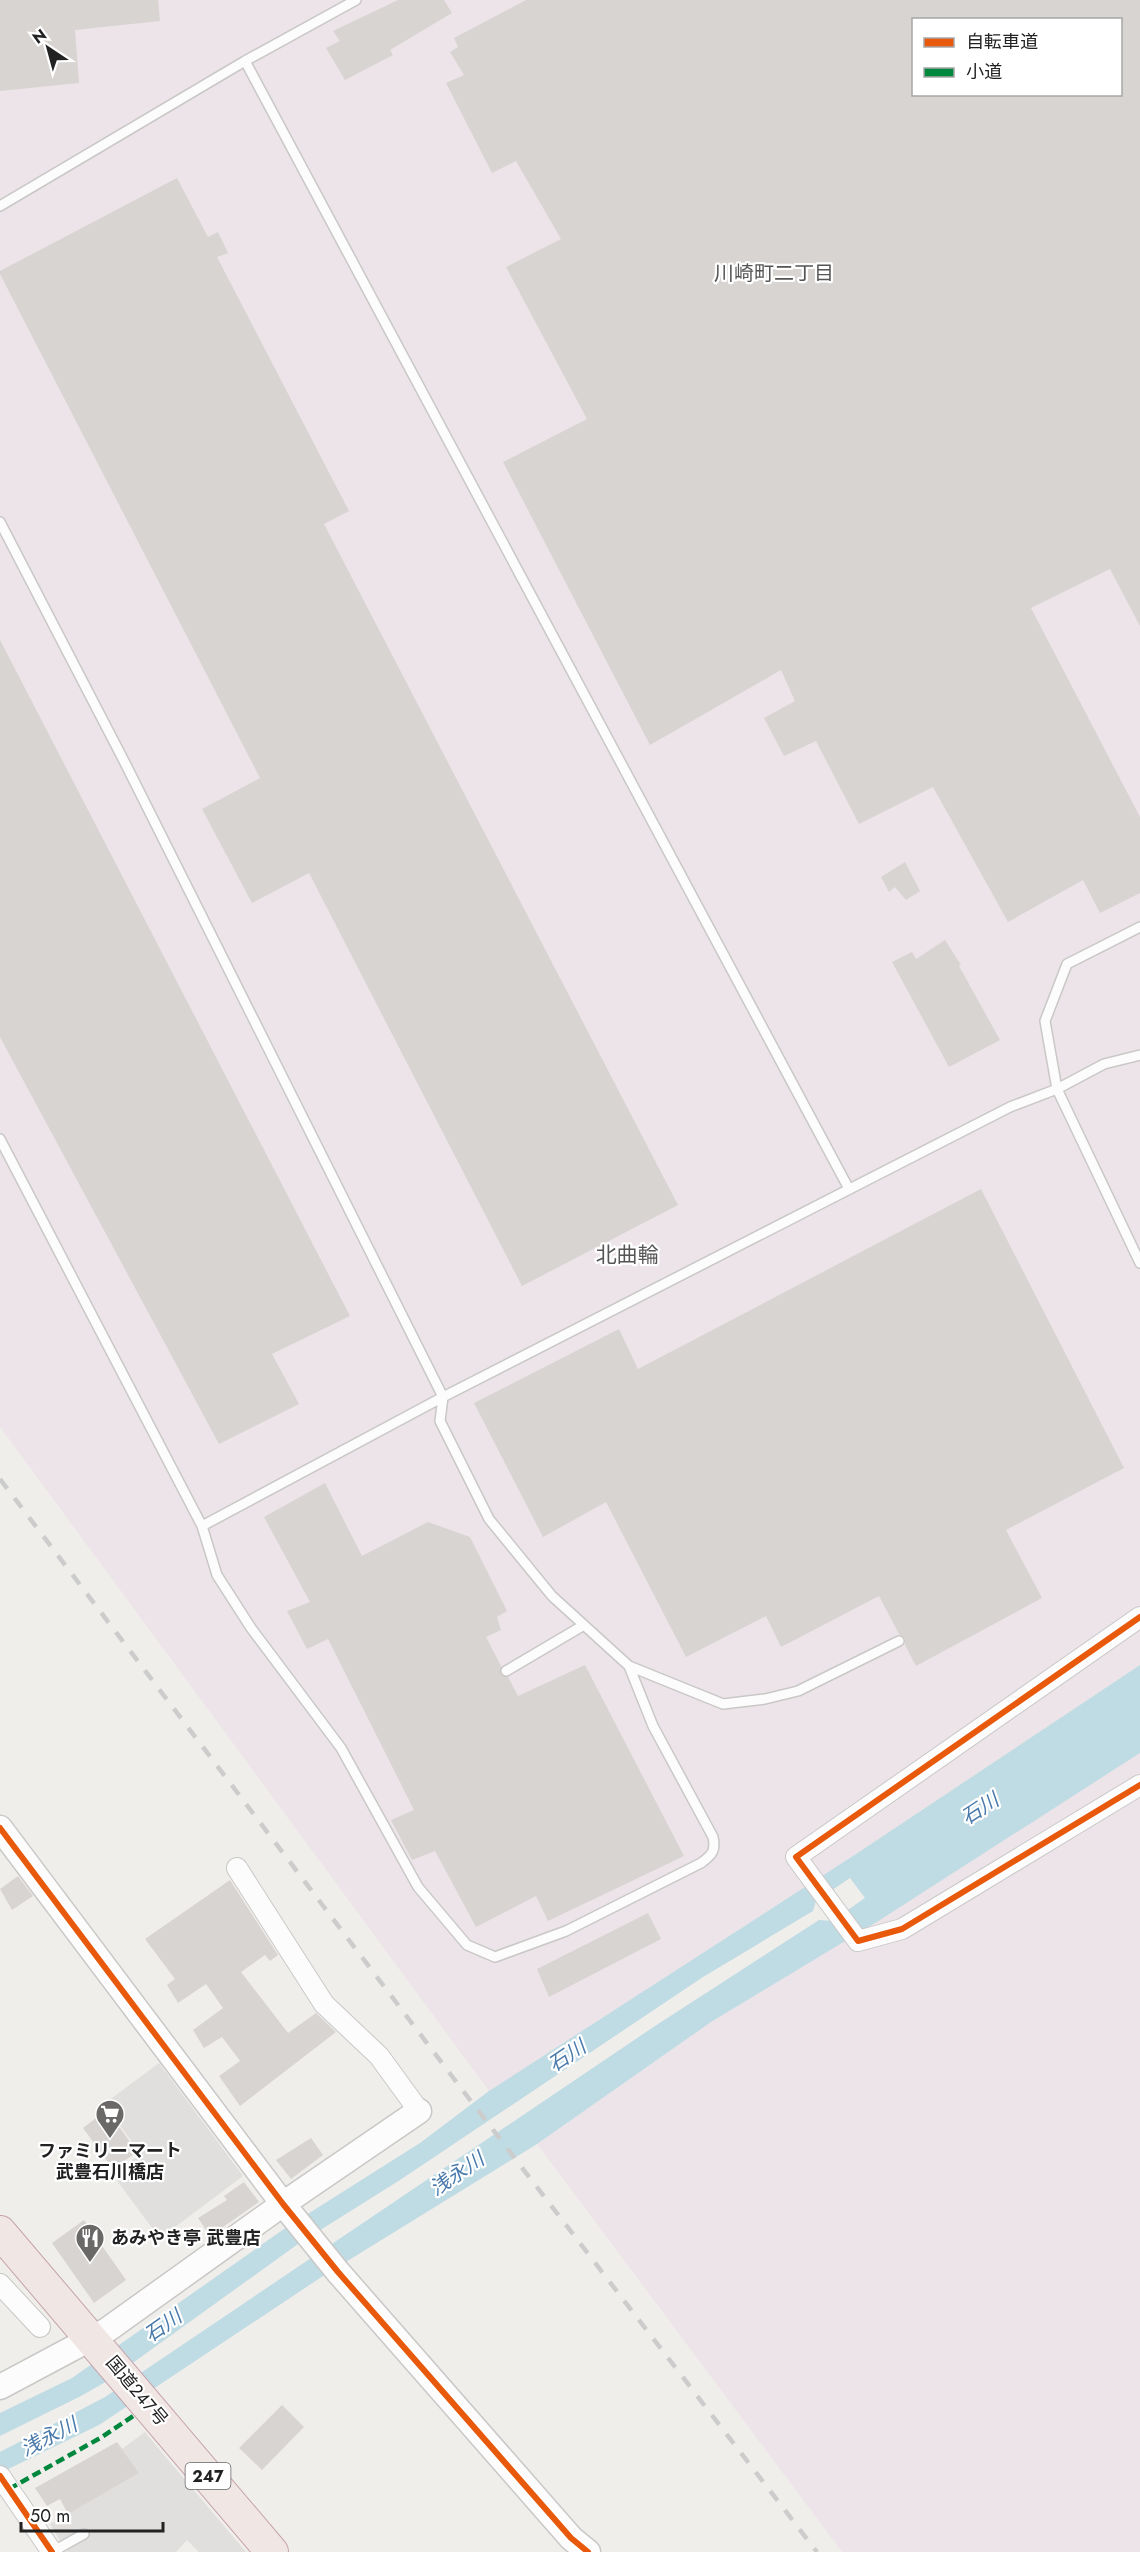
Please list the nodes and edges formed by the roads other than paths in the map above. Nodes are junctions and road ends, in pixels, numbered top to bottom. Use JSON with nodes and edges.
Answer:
{"nodes":[{"id":1,"x":356,"y":0,"type":"edge"},
{"id":2,"x":245,"y":61,"type":"junction"},
{"id":3,"x":0,"y":206,"type":"edge"},
{"id":4,"x":0,"y":522,"type":"edge"},
{"id":5,"x":1140,"y":927,"type":"edge"},
{"id":6,"x":1140,"y":1055,"type":"edge"},
{"id":7,"x":1057,"y":1089,"type":"junction"},
{"id":8,"x":0,"y":1139,"type":"edge"},
{"id":9,"x":849,"y":1189,"type":"junction"},
{"id":10,"x":1140,"y":1263,"type":"edge"},
{"id":11,"x":443,"y":1397,"type":"junction"},
{"id":12,"x":202,"y":1526,"type":"junction"},
{"id":13,"x":1140,"y":1617,"type":"edge"},
{"id":14,"x":584,"y":1625,"type":"junction"},
{"id":15,"x":899,"y":1641,"type":"dead end"},
{"id":16,"x":629,"y":1666,"type":"junction"},
{"id":17,"x":506,"y":1671,"type":"dead end"},
{"id":18,"x":1140,"y":1785,"type":"edge"},
{"id":19,"x":0,"y":1828,"type":"edge"},
{"id":20,"x":237,"y":1869,"type":"dead end"},
{"id":21,"x":419,"y":2111,"type":"joint"},
{"id":22,"x":288,"y":2209,"type":"junction"},
{"id":23,"x":0,"y":2232,"type":"edge"},
{"id":24,"x":0,"y":2284,"type":"edge"},
{"id":25,"x":40,"y":2327,"type":"dead end"},
{"id":26,"x":97,"y":2344,"type":"junction"},
{"id":27,"x":0,"y":2387,"type":"edge"},
{"id":28,"x":2,"y":2479,"type":"edge"},
{"id":29,"x":84,"y":2534,"type":"dead end"},
{"id":30,"x":52,"y":2552,"type":"edge"},
{"id":31,"x":272,"y":2552,"type":"edge"},
{"id":32,"x":588,"y":2552,"type":"edge"}],
"edges":[{"from":1,"to":2,"type":"lane"},
{"from":2,"to":3,"type":"lane"},
{"from":2,"to":9,"type":"lane"},
{"from":4,"to":11,"type":"lane"},
{"from":5,"to":7,"type":"lane"},
{"from":6,"to":7,"type":"lane"},
{"from":7,"to":9,"type":"lane"},
{"from":7,"to":10,"type":"lane"},
{"from":8,"to":12,"type":"lane"},
{"from":9,"to":11,"type":"lane"},
{"from":11,"to":12,"type":"lane"},
{"from":11,"to":14,"type":"lane"},
{"from":12,"to":16,"type":"lane"},
{"from":13,"to":18,"type":"street"},
{"from":14,"to":16,"type":"lane"},
{"from":14,"to":17,"type":"lane"},
{"from":15,"to":16,"type":"lane"},
{"from":19,"to":22,"type":"street"},
{"from":20,"to":21,"type":"street"},
{"from":21,"to":22,"type":"street"},
{"from":22,"to":26,"type":"street"},
{"from":22,"to":32,"type":"street"},
{"from":23,"to":26,"type":"highway","name":"国道247号","number":"247"},
{"from":24,"to":25,"type":"street"},
{"from":26,"to":27,"type":"street"},
{"from":26,"to":31,"type":"highway","name":"国道247号","number":"247"},
{"from":28,"to":30,"type":"street"},
{"from":29,"to":30,"type":"lane"}]}
